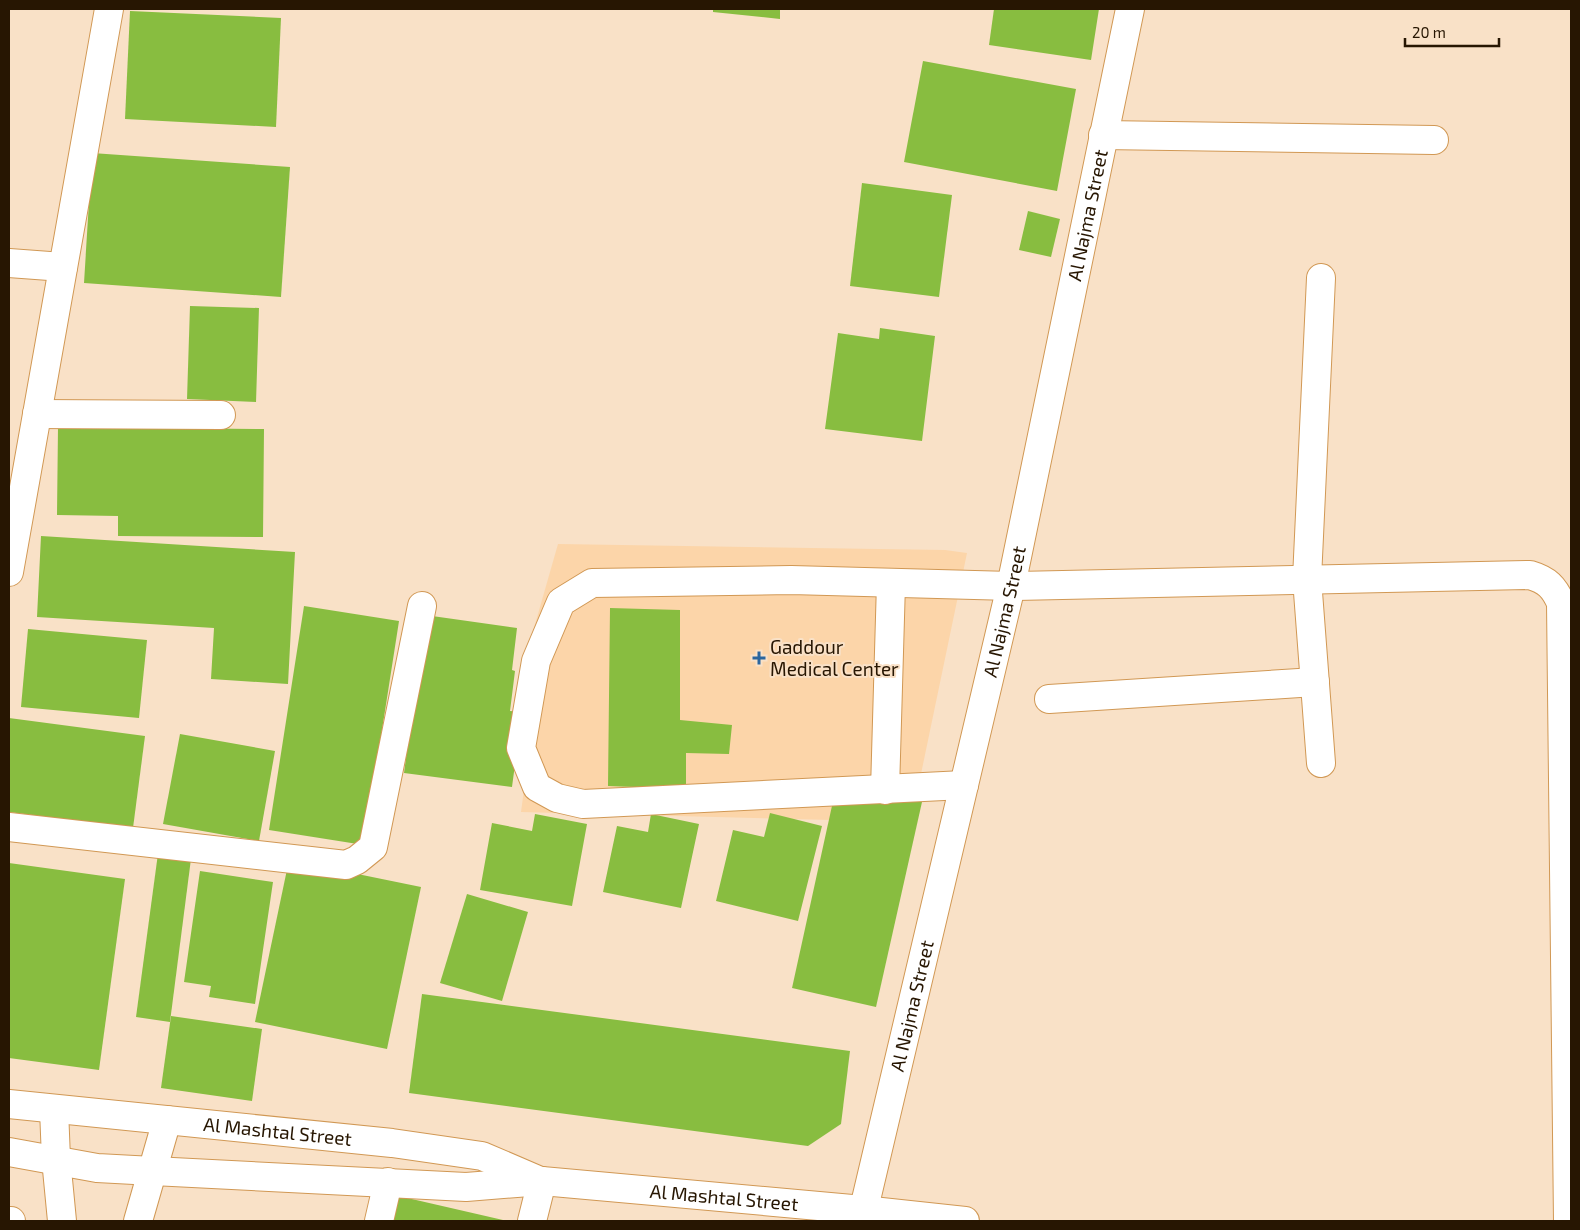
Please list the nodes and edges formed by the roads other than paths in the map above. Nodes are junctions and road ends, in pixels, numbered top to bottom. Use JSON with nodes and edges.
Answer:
{"nodes":[{"id":1,"x":109,"y":9,"type":"edge"},
{"id":2,"x":1130,"y":9,"type":"edge"},
{"id":3,"x":1103,"y":135,"type":"junction"},
{"id":4,"x":1434,"y":140,"type":"dead end"},
{"id":5,"x":9,"y":263,"type":"edge"},
{"id":6,"x":63,"y":267,"type":"junction"},
{"id":7,"x":1321,"y":278,"type":"dead end"},
{"id":8,"x":37,"y":414,"type":"junction"},
{"id":9,"x":220,"y":414,"type":"dead end"},
{"id":10,"x":9,"y":572,"type":"edge"},
{"id":11,"x":1306,"y":579,"type":"junction"},
{"id":12,"x":891,"y":583,"type":"junction"},
{"id":13,"x":1011,"y":586,"type":"junction"},
{"id":14,"x":422,"y":606,"type":"dead end"},
{"id":15,"x":1315,"y":682,"type":"junction"},
{"id":16,"x":1049,"y":699,"type":"dead end"},
{"id":17,"x":1321,"y":763,"type":"dead end"},
{"id":18,"x":964,"y":785,"type":"junction"},
{"id":19,"x":885,"y":790,"type":"junction"},
{"id":20,"x":9,"y":827,"type":"edge"},
{"id":21,"x":9,"y":1104,"type":"edge"},
{"id":22,"x":54,"y":1109,"type":"junction"},
{"id":23,"x":167,"y":1120,"type":"junction"},
{"id":24,"x":9,"y":1152,"type":"edge"},
{"id":25,"x":56,"y":1159,"type":"junction"},
{"id":26,"x":154,"y":1171,"type":"junction"},
{"id":27,"x":542,"y":1181,"type":"junction"},
{"id":28,"x":388,"y":1182,"type":"junction"},
{"id":29,"x":862,"y":1215,"type":"edge"},
{"id":30,"x":62,"y":1221,"type":"edge"},
{"id":31,"x":138,"y":1221,"type":"edge"},
{"id":32,"x":379,"y":1221,"type":"edge"},
{"id":33,"x":532,"y":1221,"type":"edge"},
{"id":34,"x":965,"y":1221,"type":"edge"},
{"id":35,"x":1568,"y":1221,"type":"edge"}],
"edges":[{"from":1,"to":6,"type":"street"},
{"from":2,"to":3,"type":"street","name":"Al Najma Street"},
{"from":3,"to":4,"type":"street"},
{"from":3,"to":13,"type":"street","name":"Al Najma Street"},
{"from":5,"to":6,"type":"street"},
{"from":6,"to":8,"type":"street"},
{"from":7,"to":11,"type":"street"},
{"from":8,"to":9,"type":"street"},
{"from":8,"to":10,"type":"street"},
{"from":11,"to":13,"type":"street"},
{"from":11,"to":15,"type":"street"},
{"from":11,"to":35,"type":"street"},
{"from":12,"to":13,"type":"street"},
{"from":12,"to":19,"type":"street"},
{"from":12,"to":19,"type":"street"},
{"from":13,"to":18,"type":"street","name":"Al Najma Street"},
{"from":14,"to":20,"type":"street"},
{"from":15,"to":16,"type":"street"},
{"from":15,"to":17,"type":"street"},
{"from":18,"to":19,"type":"street"},
{"from":18,"to":29,"type":"street","name":"Al Najma Street"},
{"from":21,"to":22,"type":"street","name":"Al Mashtal Street"},
{"from":22,"to":23,"type":"street","name":"Al Mashtal Street"},
{"from":22,"to":25,"type":"street"},
{"from":23,"to":26,"type":"street"},
{"from":23,"to":27,"type":"street","name":"Al Mashtal Street"},
{"from":24,"to":25,"type":"street","name":"Al Mashtal Street"},
{"from":25,"to":26,"type":"street","name":"Al Mashtal Street"},
{"from":25,"to":30,"type":"street"},
{"from":26,"to":28,"type":"street","name":"Al Mashtal Street"},
{"from":26,"to":31,"type":"street"},
{"from":27,"to":28,"type":"street","name":"Al Mashtal Street"},
{"from":27,"to":29,"type":"street","name":"Al Mashtal Street"},
{"from":27,"to":33,"type":"street"},
{"from":28,"to":32,"type":"street"},
{"from":29,"to":34,"type":"street","name":"Al Mashtal Street"}]}
